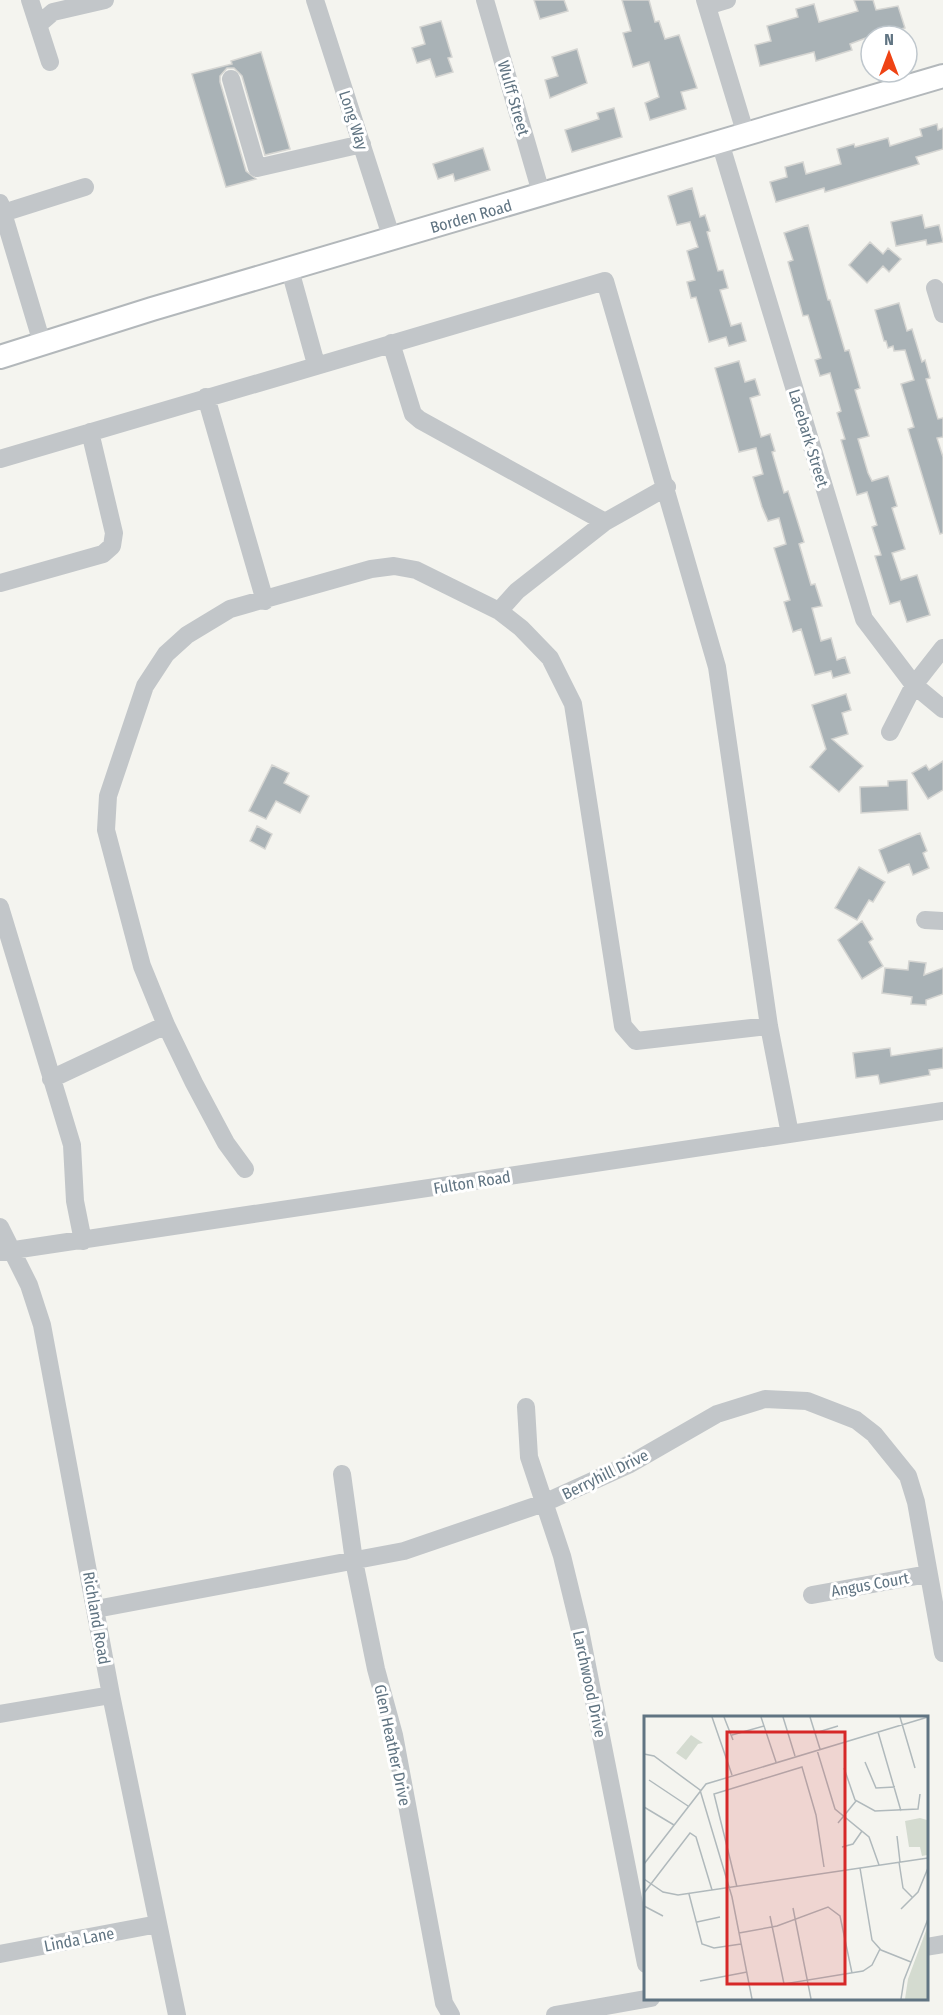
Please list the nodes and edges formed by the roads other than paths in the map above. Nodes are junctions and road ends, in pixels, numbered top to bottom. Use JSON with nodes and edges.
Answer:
{"nodes":[{"id":1,"x":30,"y":0,"type":"edge"},
{"id":2,"x":105,"y":0,"type":"edge"},
{"id":3,"x":315,"y":0,"type":"edge"},
{"id":4,"x":485,"y":0,"type":"edge"},
{"id":5,"x":727,"y":0,"type":"edge"},
{"id":6,"x":706,"y":3,"type":"edge"},
{"id":7,"x":38,"y":25,"type":"junction"},
{"id":8,"x":50,"y":62,"type":"dead end"},
{"id":9,"x":943,"y":76,"type":"edge"},
{"id":10,"x":231,"y":79,"type":"dead end"},
{"id":11,"x":746,"y":135,"type":"junction"},
{"id":12,"x":720,"y":142,"type":"junction"},
{"id":13,"x":362,"y":144,"type":"junction"},
{"id":14,"x":85,"y":187,"type":"dead end"},
{"id":15,"x":542,"y":195,"type":"junction"},
{"id":16,"x":2,"y":208,"type":"edge"},
{"id":17,"x":392,"y":239,"type":"junction"},
{"id":18,"x":290,"y":270,"type":"junction"},
{"id":19,"x":935,"y":288,"type":"dead end"},
{"id":20,"x":943,"y":314,"type":"edge"},
{"id":21,"x":42,"y":343,"type":"junction"},
{"id":22,"x":391,"y":343,"type":"junction"},
{"id":23,"x":0,"y":357,"type":"edge"},
{"id":24,"x":316,"y":364,"type":"junction"},
{"id":25,"x":206,"y":397,"type":"junction"},
{"id":26,"x":90,"y":432,"type":"junction"},
{"id":27,"x":0,"y":459,"type":"edge"},
{"id":28,"x":667,"y":487,"type":"junction"},
{"id":29,"x":605,"y":522,"type":"junction"},
{"id":30,"x":0,"y":583,"type":"edge"},
{"id":31,"x":265,"y":601,"type":"junction"},
{"id":32,"x":499,"y":611,"type":"junction"},
{"id":33,"x":943,"y":648,"type":"edge"},
{"id":34,"x":914,"y":685,"type":"junction"},
{"id":35,"x":943,"y":709,"type":"edge"},
{"id":36,"x":890,"y":732,"type":"dead end"},
{"id":37,"x":0,"y":907,"type":"edge"},
{"id":38,"x":166,"y":1025,"type":"junction"},
{"id":39,"x":769,"y":1026,"type":"junction"},
{"id":40,"x":51,"y":1079,"type":"junction"},
{"id":41,"x":943,"y":1111,"type":"edge"},
{"id":42,"x":790,"y":1134,"type":"junction"},
{"id":43,"x":245,"y":1169,"type":"dead end"},
{"id":44,"x":0,"y":1227,"type":"edge"},
{"id":45,"x":83,"y":1241,"type":"junction"},
{"id":46,"x":7,"y":1252,"type":"edge"},
{"id":47,"x":526,"y":1407,"type":"dead end"},
{"id":48,"x":342,"y":1474,"type":"dead end"},
{"id":49,"x":544,"y":1503,"type":"junction"},
{"id":50,"x":354,"y":1561,"type":"junction"},
{"id":51,"x":928,"y":1574,"type":"junction"},
{"id":52,"x":812,"y":1595,"type":"dead end"},
{"id":53,"x":96,"y":1609,"type":"junction"},
{"id":54,"x":943,"y":1653,"type":"edge"},
{"id":55,"x":111,"y":1695,"type":"junction"},
{"id":56,"x":0,"y":1714,"type":"edge"},
{"id":57,"x":638,"y":1873,"type":"edge"},
{"id":58,"x":158,"y":1924,"type":"junction"},
{"id":59,"x":644,"y":1941,"type":"edge"},
{"id":60,"x":943,"y":1944,"type":"edge"},
{"id":61,"x":928,"y":1947,"type":"edge"},
{"id":62,"x":0,"y":1954,"type":"edge"},
{"id":63,"x":644,"y":1999,"type":"edge"},
{"id":64,"x":652,"y":2000,"type":"edge"},
{"id":65,"x":177,"y":2015,"type":"edge"},
{"id":66,"x":451,"y":2015,"type":"edge"},
{"id":67,"x":555,"y":2015,"type":"edge"},
{"id":68,"x":655,"y":2015,"type":"edge"}],
"edges":[{"from":1,"to":7,"type":"street"},
{"from":2,"to":7,"type":"street"},
{"from":3,"to":13,"type":"street","name":"Long Way"},
{"from":4,"to":15,"type":"street","name":"Wulff Street"},
{"from":5,"to":6,"type":"street"},
{"from":6,"to":11,"type":"street"},
{"from":7,"to":8,"type":"street"},
{"from":9,"to":11,"type":"main road","name":"Borden Road"},
{"from":10,"to":13,"type":"street"},
{"from":11,"to":12,"type":"main road","name":"Borden Road"},
{"from":12,"to":15,"type":"main road","name":"Borden Road"},
{"from":12,"to":34,"type":"street","name":"Lacebark Street"},
{"from":13,"to":17,"type":"street","name":"Long Way"},
{"from":14,"to":16,"type":"street"},
{"from":15,"to":17,"type":"main road","name":"Borden Road"},
{"from":16,"to":21,"type":"street"},
{"from":17,"to":18,"type":"main road","name":"Borden Road"},
{"from":18,"to":21,"type":"main road","name":"Borden Road"},
{"from":18,"to":24,"type":"street"},
{"from":19,"to":20,"type":"street"},
{"from":21,"to":23,"type":"main road","name":"Borden Road"},
{"from":22,"to":24,"type":"street"},
{"from":22,"to":28,"type":"street"},
{"from":22,"to":29,"type":"street"},
{"from":24,"to":25,"type":"street"},
{"from":25,"to":26,"type":"street"},
{"from":25,"to":31,"type":"street"},
{"from":26,"to":27,"type":"street"},
{"from":26,"to":30,"type":"street"},
{"from":28,"to":29,"type":"street"},
{"from":28,"to":39,"type":"street"},
{"from":29,"to":32,"type":"street"},
{"from":31,"to":32,"type":"street"},
{"from":31,"to":38,"type":"street"},
{"from":32,"to":39,"type":"street"},
{"from":33,"to":34,"type":"street"},
{"from":34,"to":35,"type":"street","name":"Lacebark Street"},
{"from":34,"to":36,"type":"street"},
{"from":37,"to":40,"type":"street"},
{"from":38,"to":40,"type":"street"},
{"from":38,"to":43,"type":"street"},
{"from":39,"to":42,"type":"street"},
{"from":40,"to":45,"type":"street"},
{"from":41,"to":42,"type":"street","name":"Fulton Road"},
{"from":42,"to":45,"type":"street","name":"Fulton Road"},
{"from":44,"to":46,"type":"street","name":"Richland Road"},
{"from":45,"to":46,"type":"street","name":"Fulton Road"},
{"from":46,"to":53,"type":"street","name":"Richland Road"},
{"from":47,"to":49,"type":"street","name":"Larchwood Drive"},
{"from":48,"to":50,"type":"street","name":"Glen Heather Drive"},
{"from":49,"to":50,"type":"street","name":"Berryhill Drive"},
{"from":49,"to":51,"type":"street","name":"Berryhill Drive"},
{"from":49,"to":57,"type":"street","name":"Larchwood Drive"},
{"from":50,"to":53,"type":"street","name":"Berryhill Drive"},
{"from":50,"to":66,"type":"street","name":"Glen Heather Drive"},
{"from":51,"to":52,"type":"street","name":"Angus Court"},
{"from":51,"to":54,"type":"street","name":"Berryhill Drive"},
{"from":53,"to":55,"type":"street","name":"Richland Road"},
{"from":55,"to":56,"type":"street"},
{"from":55,"to":58,"type":"street","name":"Richland Road"},
{"from":57,"to":59,"type":"street","name":"Larchwood Drive"},
{"from":58,"to":62,"type":"street","name":"Linda Lane"},
{"from":58,"to":65,"type":"street","name":"Richland Road"},
{"from":60,"to":61,"type":"street"},
{"from":63,"to":67,"type":"street"},
{"from":64,"to":68,"type":"street"}]}
